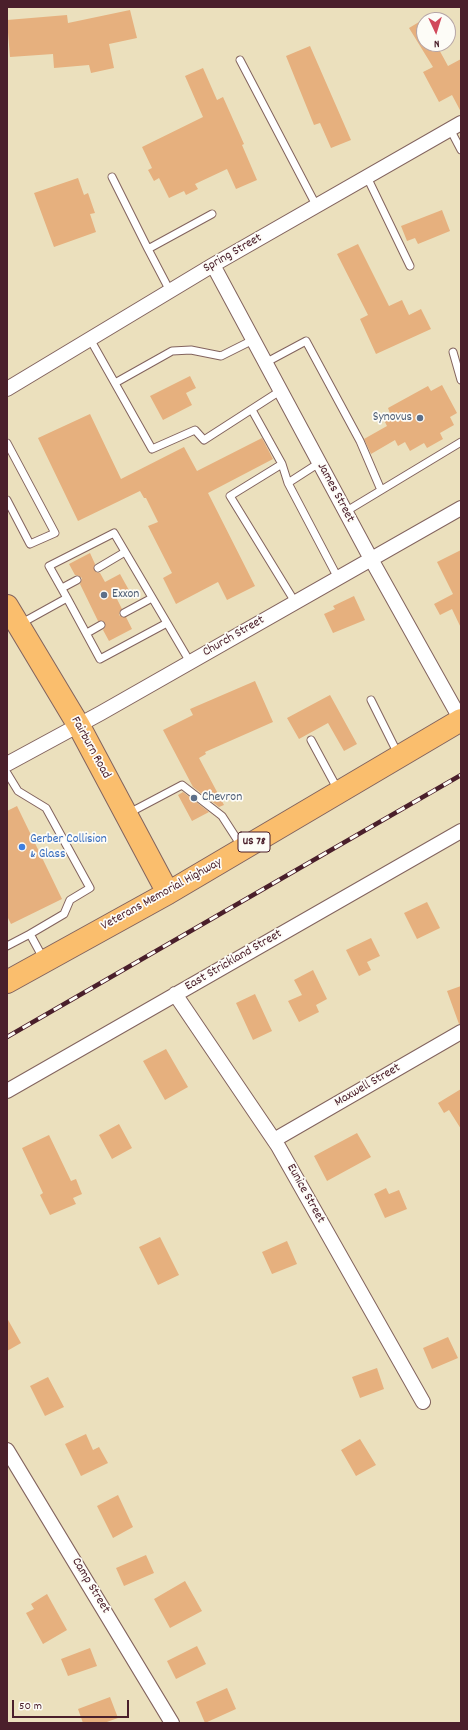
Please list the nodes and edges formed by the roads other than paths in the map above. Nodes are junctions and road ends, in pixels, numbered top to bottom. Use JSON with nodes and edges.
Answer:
{"nodes":[{"id":1,"x":240,"y":60,"type":"dead end"},
{"id":2,"x":455,"y":126,"type":"edge"},
{"id":3,"x":461,"y":150,"type":"edge"},
{"id":4,"x":366,"y":177,"type":"junction"},
{"id":5,"x":112,"y":178,"type":"dead end"},
{"id":6,"x":316,"y":206,"type":"junction"},
{"id":7,"x":212,"y":214,"type":"dead end"},
{"id":8,"x":148,"y":249,"type":"junction"},
{"id":9,"x":213,"y":265,"type":"junction"},
{"id":10,"x":410,"y":266,"type":"dead end"},
{"id":11,"x":170,"y":291,"type":"junction"},
{"id":12,"x":90,"y":339,"type":"junction"},
{"id":13,"x":253,"y":340,"type":"junction"},
{"id":14,"x":452,"y":352,"type":"dead end"},
{"id":15,"x":265,"y":362,"type":"junction"},
{"id":16,"x":461,"y":380,"type":"edge"},
{"id":17,"x":115,"y":383,"type":"junction"},
{"id":18,"x":7,"y":389,"type":"edge"},
{"id":19,"x":280,"y":391,"type":"junction"},
{"id":20,"x":252,"y":410,"type":"junction"},
{"id":21,"x":7,"y":442,"type":"edge"},
{"id":22,"x":461,"y":442,"type":"edge"},
{"id":23,"x":319,"y":463,"type":"junction"},
{"id":24,"x":282,"y":464,"type":"junction"},
{"id":25,"x":288,"y":483,"type":"junction"},
{"id":26,"x":381,"y":490,"type":"junction"},
{"id":27,"x":7,"y":500,"type":"edge"},
{"id":28,"x":461,"y":508,"type":"edge"},
{"id":29,"x":345,"y":512,"type":"junction"},
{"id":30,"x":125,"y":552,"type":"junction"},
{"id":31,"x":371,"y":559,"type":"junction"},
{"id":32,"x":98,"y":568,"type":"dead end"},
{"id":33,"x":338,"y":578,"type":"junction"},
{"id":34,"x":77,"y":580,"type":"dead end"},
{"id":35,"x":62,"y":588,"type":"junction"},
{"id":36,"x":67,"y":598,"type":"junction"},
{"id":37,"x":152,"y":598,"type":"junction"},
{"id":38,"x":295,"y":602,"type":"junction"},
{"id":39,"x":7,"y":606,"type":"edge"},
{"id":40,"x":124,"y":613,"type":"dead end"},
{"id":41,"x":166,"y":623,"type":"junction"},
{"id":42,"x":18,"y":625,"type":"junction"},
{"id":43,"x":101,"y":625,"type":"dead end"},
{"id":44,"x":86,"y":633,"type":"junction"},
{"id":45,"x":190,"y":662,"type":"junction"},
{"id":46,"x":371,"y":700,"type":"dead end"},
{"id":47,"x":461,"y":720,"type":"edge"},
{"id":48,"x":78,"y":726,"type":"junction"},
{"id":49,"x":311,"y":740,"type":"dead end"},
{"id":50,"x":399,"y":756,"type":"junction"},
{"id":51,"x":8,"y":764,"type":"edge"},
{"id":52,"x":339,"y":792,"type":"junction"},
{"id":53,"x":126,"y":815,"type":"junction"},
{"id":54,"x":461,"y":831,"type":"edge"},
{"id":55,"x":243,"y":849,"type":"junction"},
{"id":56,"x":168,"y":893,"type":"junction"},
{"id":57,"x":30,"y":934,"type":"junction"},
{"id":58,"x":7,"y":946,"type":"edge"},
{"id":59,"x":44,"y":960,"type":"junction"},
{"id":60,"x":7,"y":982,"type":"edge"},
{"id":61,"x":175,"y":994,"type":"junction"},
{"id":62,"x":461,"y":1032,"type":"edge"},
{"id":63,"x":7,"y":1091,"type":"edge"},
{"id":64,"x":274,"y":1140,"type":"junction"},
{"id":65,"x":423,"y":1402,"type":"dead end"},
{"id":66,"x":7,"y":1450,"type":"edge"},
{"id":67,"x":172,"y":1723,"type":"edge"}],
"edges":[{"from":1,"to":6,"type":"lane"},
{"from":2,"to":3,"type":"lane"},
{"from":2,"to":4,"type":"street","name":"Spring Street"},
{"from":4,"to":6,"type":"street","name":"Spring Street"},
{"from":4,"to":10,"type":"lane"},
{"from":5,"to":8,"type":"lane"},
{"from":6,"to":9,"type":"street","name":"Spring Street"},
{"from":7,"to":8,"type":"lane"},
{"from":8,"to":11,"type":"lane"},
{"from":9,"to":11,"type":"street","name":"Spring Street"},
{"from":9,"to":13,"type":"street","name":"James Street"},
{"from":11,"to":12,"type":"street","name":"Spring Street"},
{"from":12,"to":17,"type":"lane"},
{"from":12,"to":18,"type":"street","name":"Spring Street"},
{"from":13,"to":15,"type":"street","name":"James Street"},
{"from":13,"to":17,"type":"lane"},
{"from":14,"to":16,"type":"lane"},
{"from":15,"to":19,"type":"street","name":"James Street"},
{"from":15,"to":26,"type":"lane"},
{"from":17,"to":20,"type":"lane"},
{"from":19,"to":20,"type":"lane"},
{"from":19,"to":23,"type":"street","name":"James Street"},
{"from":20,"to":24,"type":"lane"},
{"from":21,"to":27,"type":"lane"},
{"from":22,"to":26,"type":"lane"},
{"from":23,"to":25,"type":"lane"},
{"from":23,"to":29,"type":"street","name":"James Street"},
{"from":24,"to":25,"type":"lane"},
{"from":24,"to":38,"type":"lane"},
{"from":25,"to":33,"type":"lane"},
{"from":26,"to":29,"type":"lane"},
{"from":28,"to":31,"type":"street","name":"Church Street"},
{"from":29,"to":31,"type":"street","name":"James Street"},
{"from":30,"to":32,"type":"lane"},
{"from":30,"to":35,"type":"lane"},
{"from":30,"to":37,"type":"lane"},
{"from":31,"to":33,"type":"street","name":"Church Street"},
{"from":31,"to":47,"type":"street","name":"James Street"},
{"from":33,"to":38,"type":"street","name":"Church Street"},
{"from":34,"to":35,"type":"lane"},
{"from":35,"to":36,"type":"lane"},
{"from":36,"to":42,"type":"lane"},
{"from":36,"to":44,"type":"lane"},
{"from":37,"to":40,"type":"lane"},
{"from":37,"to":41,"type":"lane"},
{"from":38,"to":45,"type":"street","name":"Church Street"},
{"from":39,"to":42,"type":"main road","name":"Fairburn Road"},
{"from":41,"to":44,"type":"lane"},
{"from":41,"to":45,"type":"lane"},
{"from":42,"to":48,"type":"main road","name":"Fairburn Road"},
{"from":43,"to":44,"type":"lane"},
{"from":45,"to":48,"type":"street","name":"Church Street"},
{"from":46,"to":50,"type":"lane"},
{"from":47,"to":50,"type":"main road","name":"Veterans Memorial Highway","number":"US 78"},
{"from":48,"to":51,"type":"street","name":"Church Street"},
{"from":48,"to":53,"type":"main road","name":"Fairburn Road"},
{"from":49,"to":52,"type":"lane"},
{"from":50,"to":52,"type":"main road","name":"Veterans Memorial Highway","number":"US 78"},
{"from":51,"to":57,"type":"lane"},
{"from":52,"to":55,"type":"main road","name":"Veterans Memorial Highway","number":"US 78"},
{"from":53,"to":55,"type":"lane"},
{"from":53,"to":56,"type":"main road","name":"Fairburn Road"},
{"from":54,"to":61,"type":"street","name":"East Strickland Street"},
{"from":55,"to":56,"type":"main road","name":"Veterans Memorial Highway","number":"US 78"},
{"from":56,"to":59,"type":"main road","name":"Veterans Memorial Highway","number":"US 78"},
{"from":57,"to":58,"type":"lane"},
{"from":57,"to":59,"type":"lane"},
{"from":59,"to":60,"type":"main road","name":"Veterans Memorial Highway","number":"US 78"},
{"from":61,"to":63,"type":"street","name":"East Strickland Street"},
{"from":61,"to":64,"type":"street","name":"Eunice Street"},
{"from":62,"to":64,"type":"street","name":"Maxwell Street"},
{"from":64,"to":65,"type":"street","name":"Eunice Street"},
{"from":66,"to":67,"type":"street","name":"Camp Street"}]}
